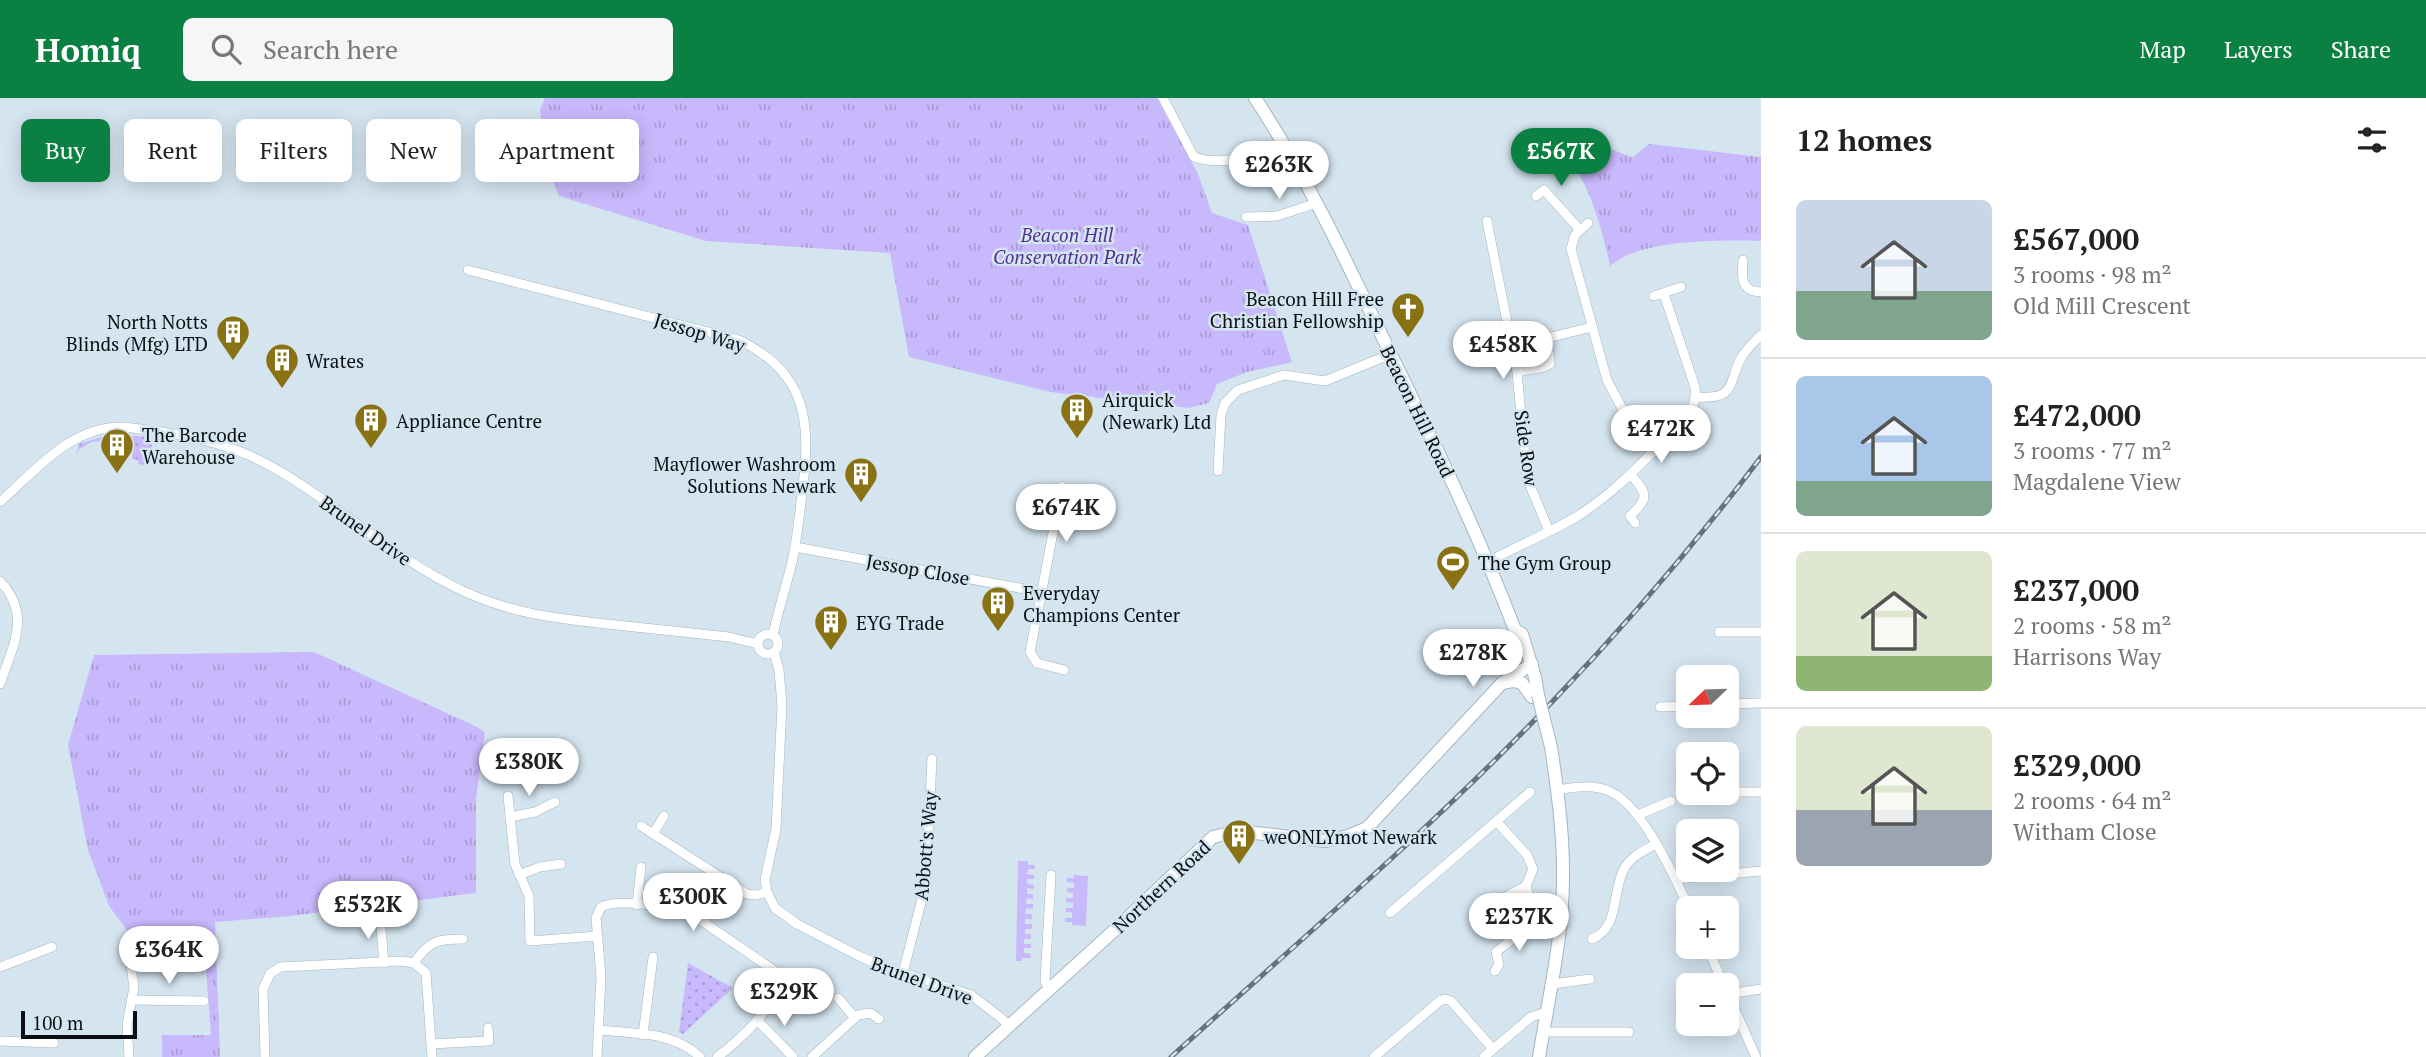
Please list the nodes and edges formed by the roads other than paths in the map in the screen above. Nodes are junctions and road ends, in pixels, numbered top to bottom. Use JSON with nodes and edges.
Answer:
{"nodes":[{"id":1,"x":1163,"y":98,"type":"edge"},
{"id":2,"x":1255,"y":98,"type":"edge"},
{"id":3,"x":1284,"y":146,"type":"junction"},
{"id":4,"x":1536,"y":196,"type":"dead end"},
{"id":5,"x":1317,"y":203,"type":"junction"},
{"id":6,"x":1245,"y":217,"type":"dead end"},
{"id":7,"x":1488,"y":221,"type":"dead end"},
{"id":8,"x":1588,"y":223,"type":"dead end"},
{"id":9,"x":1580,"y":230,"type":"junction"},
{"id":10,"x":1743,"y":260,"type":"dead end"},
{"id":11,"x":468,"y":270,"type":"dead end"},
{"id":12,"x":1681,"y":287,"type":"dead end"},
{"id":13,"x":1761,"y":292,"type":"edge"},
{"id":14,"x":1592,"y":327,"type":"junction"},
{"id":15,"x":1761,"y":335,"type":"edge"},
{"id":16,"x":1391,"y":354,"type":"junction"},
{"id":17,"x":1517,"y":372,"type":"junction"},
{"id":18,"x":1696,"y":397,"type":"junction"},
{"id":19,"x":1657,"y":448,"type":"junction"},
{"id":20,"x":1217,"y":471,"type":"dead end"},
{"id":21,"x":1631,"y":475,"type":"junction"},
{"id":22,"x":1062,"y":486,"type":"dead end"},
{"id":23,"x":0,"y":502,"type":"edge"},
{"id":24,"x":1635,"y":523,"type":"dead end"},
{"id":25,"x":1549,"y":531,"type":"junction"},
{"id":26,"x":795,"y":547,"type":"junction"},
{"id":27,"x":1489,"y":561,"type":"junction"},
{"id":28,"x":0,"y":581,"type":"edge"},
{"id":29,"x":1041,"y":592,"type":"junction"},
{"id":30,"x":1719,"y":632,"type":"dead end"},
{"id":31,"x":1761,"y":632,"type":"edge"},
{"id":32,"x":773,"y":635,"type":"junction"},
{"id":33,"x":758,"y":644,"type":"junction"},
{"id":34,"x":774,"y":652,"type":"junction"},
{"id":35,"x":1528,"y":666,"type":"junction"},
{"id":36,"x":1063,"y":670,"type":"dead end"},
{"id":37,"x":1502,"y":683,"type":"junction"},
{"id":38,"x":0,"y":684,"type":"edge"},
{"id":39,"x":1535,"y":696,"type":"junction"},
{"id":40,"x":1761,"y":703,"type":"edge"},
{"id":41,"x":1740,"y":704,"type":"edge"},
{"id":42,"x":1676,"y":706,"type":"edge"},
{"id":43,"x":1660,"y":707,"type":"dead end"},
{"id":44,"x":932,"y":759,"type":"dead end"},
{"id":45,"x":1558,"y":790,"type":"junction"},
{"id":46,"x":1530,"y":792,"type":"dead end"},
{"id":47,"x":1739,"y":792,"type":"edge"},
{"id":48,"x":1761,"y":792,"type":"edge"},
{"id":49,"x":508,"y":796,"type":"dead end"},
{"id":50,"x":555,"y":802,"type":"dead end"},
{"id":51,"x":1671,"y":802,"type":"dead end"},
{"id":52,"x":1638,"y":815,"type":"junction"},
{"id":53,"x":664,"y":816,"type":"dead end"},
{"id":54,"x":510,"y":817,"type":"junction"},
{"id":55,"x":1497,"y":822,"type":"junction"},
{"id":56,"x":641,"y":826,"type":"dead end"},
{"id":57,"x":653,"y":834,"type":"junction"},
{"id":58,"x":1656,"y":844,"type":"junction"},
{"id":59,"x":561,"y":864,"type":"dead end"},
{"id":60,"x":642,"y":867,"type":"dead end"},
{"id":61,"x":1761,"y":872,"type":"edge"},
{"id":62,"x":519,"y":874,"type":"junction"},
{"id":63,"x":1739,"y":874,"type":"edge"},
{"id":64,"x":1051,"y":875,"type":"dead end"},
{"id":65,"x":1676,"y":879,"type":"edge"},
{"id":66,"x":1526,"y":886,"type":"junction"},
{"id":67,"x":767,"y":891,"type":"junction"},
{"id":68,"x":1503,"y":898,"type":"dead end"},
{"id":69,"x":638,"y":905,"type":"junction"},
{"id":70,"x":1390,"y":913,"type":"dead end"},
{"id":71,"x":380,"y":916,"type":"dead end"},
{"id":72,"x":1533,"y":923,"type":"junction"},
{"id":73,"x":1560,"y":929,"type":"junction"},
{"id":74,"x":598,"y":936,"type":"junction"},
{"id":75,"x":463,"y":939,"type":"dead end"},
{"id":76,"x":1592,"y":939,"type":"dead end"},
{"id":77,"x":52,"y":947,"type":"dead end"},
{"id":78,"x":129,"y":952,"type":"dead end"},
{"id":79,"x":653,"y":957,"type":"dead end"},
{"id":80,"x":384,"y":963,"type":"junction"},
{"id":81,"x":414,"y":963,"type":"junction"},
{"id":82,"x":0,"y":967,"type":"edge"},
{"id":83,"x":1495,"y":971,"type":"dead end"},
{"id":84,"x":903,"y":973,"type":"junction"},
{"id":85,"x":1590,"y":979,"type":"dead end"},
{"id":86,"x":1553,"y":984,"type":"junction"},
{"id":87,"x":1761,"y":989,"type":"edge"},
{"id":88,"x":1049,"y":990,"type":"junction"},
{"id":89,"x":1739,"y":990,"type":"edge"},
{"id":90,"x":838,"y":998,"type":"dead end"},
{"id":91,"x":132,"y":1000,"type":"junction"},
{"id":92,"x":204,"y":1001,"type":"dead end"},
{"id":93,"x":1547,"y":1012,"type":"junction"},
{"id":94,"x":855,"y":1018,"type":"junction"},
{"id":95,"x":1739,"y":1018,"type":"edge"},
{"id":96,"x":879,"y":1019,"type":"dead end"},
{"id":97,"x":757,"y":1020,"type":"junction"},
{"id":98,"x":1009,"y":1026,"type":"junction"},
{"id":99,"x":488,"y":1028,"type":"dead end"},
{"id":100,"x":599,"y":1030,"type":"junction"},
{"id":101,"x":1543,"y":1032,"type":"junction"},
{"id":102,"x":1629,"y":1032,"type":"dead end"},
{"id":103,"x":643,"y":1035,"type":"junction"},
{"id":104,"x":0,"y":1041,"type":"edge"},
{"id":105,"x":54,"y":1043,"type":"dead end"},
{"id":106,"x":432,"y":1044,"type":"junction"},
{"id":107,"x":1493,"y":1049,"type":"junction"},
{"id":108,"x":129,"y":1057,"type":"edge"},
{"id":109,"x":265,"y":1057,"type":"edge"},
{"id":110,"x":432,"y":1057,"type":"edge"},
{"id":111,"x":597,"y":1057,"type":"edge"},
{"id":112,"x":699,"y":1057,"type":"edge"},
{"id":113,"x":717,"y":1057,"type":"edge"},
{"id":114,"x":793,"y":1057,"type":"edge"},
{"id":115,"x":812,"y":1057,"type":"edge"},
{"id":116,"x":975,"y":1057,"type":"edge"},
{"id":117,"x":1374,"y":1057,"type":"edge"},
{"id":118,"x":1484,"y":1057,"type":"edge"},
{"id":119,"x":1539,"y":1057,"type":"edge"},
{"id":120,"x":1756,"y":1057,"type":"edge"}],
"edges":[{"from":1,"to":3,"type":"street"},
{"from":2,"to":3,"type":"street","name":"Beacon Hill Road"},
{"from":3,"to":5,"type":"street","name":"Beacon Hill Road"},
{"from":4,"to":9,"type":"street"},
{"from":5,"to":6,"type":"street"},
{"from":5,"to":16,"type":"street","name":"Beacon Hill Road"},
{"from":7,"to":17,"type":"street","name":"Side Row"},
{"from":8,"to":9,"type":"street"},
{"from":9,"to":14,"type":"street"},
{"from":10,"to":13,"type":"street"},
{"from":11,"to":26,"type":"street","name":"Jessop Way"},
{"from":12,"to":18,"type":"street"},
{"from":14,"to":17,"type":"street"},
{"from":14,"to":19,"type":"street"},
{"from":15,"to":18,"type":"street"},
{"from":16,"to":20,"type":"street"},
{"from":16,"to":27,"type":"street","name":"Beacon Hill Road"},
{"from":17,"to":25,"type":"street","name":"Side Row"},
{"from":18,"to":19,"type":"street"},
{"from":19,"to":21,"type":"street"},
{"from":21,"to":24,"type":"street"},
{"from":21,"to":25,"type":"street"},
{"from":22,"to":29,"type":"street"},
{"from":23,"to":33,"type":"street","name":"Brunel Drive"},
{"from":25,"to":27,"type":"street"},
{"from":26,"to":29,"type":"street","name":"Jessop Close"},
{"from":26,"to":32,"type":"street","name":"Jessop Way"},
{"from":27,"to":35,"type":"street","name":"Beacon Hill Road"},
{"from":28,"to":38,"type":"street"},
{"from":29,"to":36,"type":"street"},
{"from":30,"to":31,"type":"street"},
{"from":32,"to":33,"type":"street"},
{"from":32,"to":34,"type":"street"},
{"from":33,"to":34,"type":"street"},
{"from":34,"to":67,"type":"street"},
{"from":35,"to":37,"type":"street","name":"Northern Road"},
{"from":35,"to":39,"type":"street"},
{"from":37,"to":39,"type":"street"},
{"from":37,"to":88,"type":"street","name":"Northern Road"},
{"from":39,"to":45,"type":"street","bridge":true},
{"from":40,"to":41,"type":"street"},
{"from":42,"to":43,"type":"street"},
{"from":44,"to":84,"type":"street","name":"Abbott's Way"},
{"from":45,"to":52,"type":"street"},
{"from":45,"to":73,"type":"street"},
{"from":46,"to":55,"type":"street"},
{"from":47,"to":48,"type":"street"},
{"from":49,"to":54,"type":"street"},
{"from":50,"to":54,"type":"street"},
{"from":51,"to":52,"type":"street"},
{"from":52,"to":58,"type":"street"},
{"from":53,"to":57,"type":"street"},
{"from":54,"to":62,"type":"street"},
{"from":55,"to":66,"type":"street"},
{"from":55,"to":70,"type":"street"},
{"from":56,"to":57,"type":"street"},
{"from":57,"to":67,"type":"street"},
{"from":58,"to":65,"type":"street"},
{"from":58,"to":76,"type":"street"},
{"from":59,"to":62,"type":"street"},
{"from":60,"to":69,"type":"street"},
{"from":61,"to":63,"type":"street"},
{"from":62,"to":74,"type":"street"},
{"from":64,"to":88,"type":"street"},
{"from":66,"to":68,"type":"street"},
{"from":66,"to":72,"type":"street"},
{"from":67,"to":84,"type":"street","name":"Brunel Drive"},
{"from":69,"to":74,"type":"street"},
{"from":69,"to":97,"type":"street"},
{"from":71,"to":80,"type":"street"},
{"from":72,"to":73,"type":"street"},
{"from":72,"to":83,"type":"street"},
{"from":73,"to":86,"type":"street"},
{"from":74,"to":100,"type":"street"},
{"from":75,"to":81,"type":"street"},
{"from":77,"to":82,"type":"street"},
{"from":78,"to":91,"type":"street"},
{"from":79,"to":103,"type":"street"},
{"from":80,"to":81,"type":"street"},
{"from":80,"to":109,"type":"street"},
{"from":81,"to":106,"type":"street"},
{"from":84,"to":98,"type":"street","name":"Brunel Drive"},
{"from":85,"to":86,"type":"street"},
{"from":86,"to":93,"type":"street"},
{"from":87,"to":89,"type":"street"},
{"from":88,"to":98,"type":"street","name":"Northern Road"},
{"from":90,"to":94,"type":"street"},
{"from":91,"to":92,"type":"street"},
{"from":91,"to":108,"type":"street"},
{"from":93,"to":101,"type":"street"},
{"from":93,"to":107,"type":"street"},
{"from":94,"to":96,"type":"street"},
{"from":94,"to":115,"type":"street"},
{"from":95,"to":120,"type":"street"},
{"from":97,"to":113,"type":"street"},
{"from":97,"to":114,"type":"street"},
{"from":98,"to":116,"type":"street","name":"Northern Road"},
{"from":99,"to":106,"type":"street"},
{"from":100,"to":103,"type":"street"},
{"from":100,"to":111,"type":"street"},
{"from":101,"to":102,"type":"street"},
{"from":101,"to":119,"type":"street"},
{"from":103,"to":112,"type":"street"},
{"from":104,"to":105,"type":"street"},
{"from":106,"to":110,"type":"street"},
{"from":107,"to":117,"type":"street"},
{"from":107,"to":118,"type":"street"}]}
